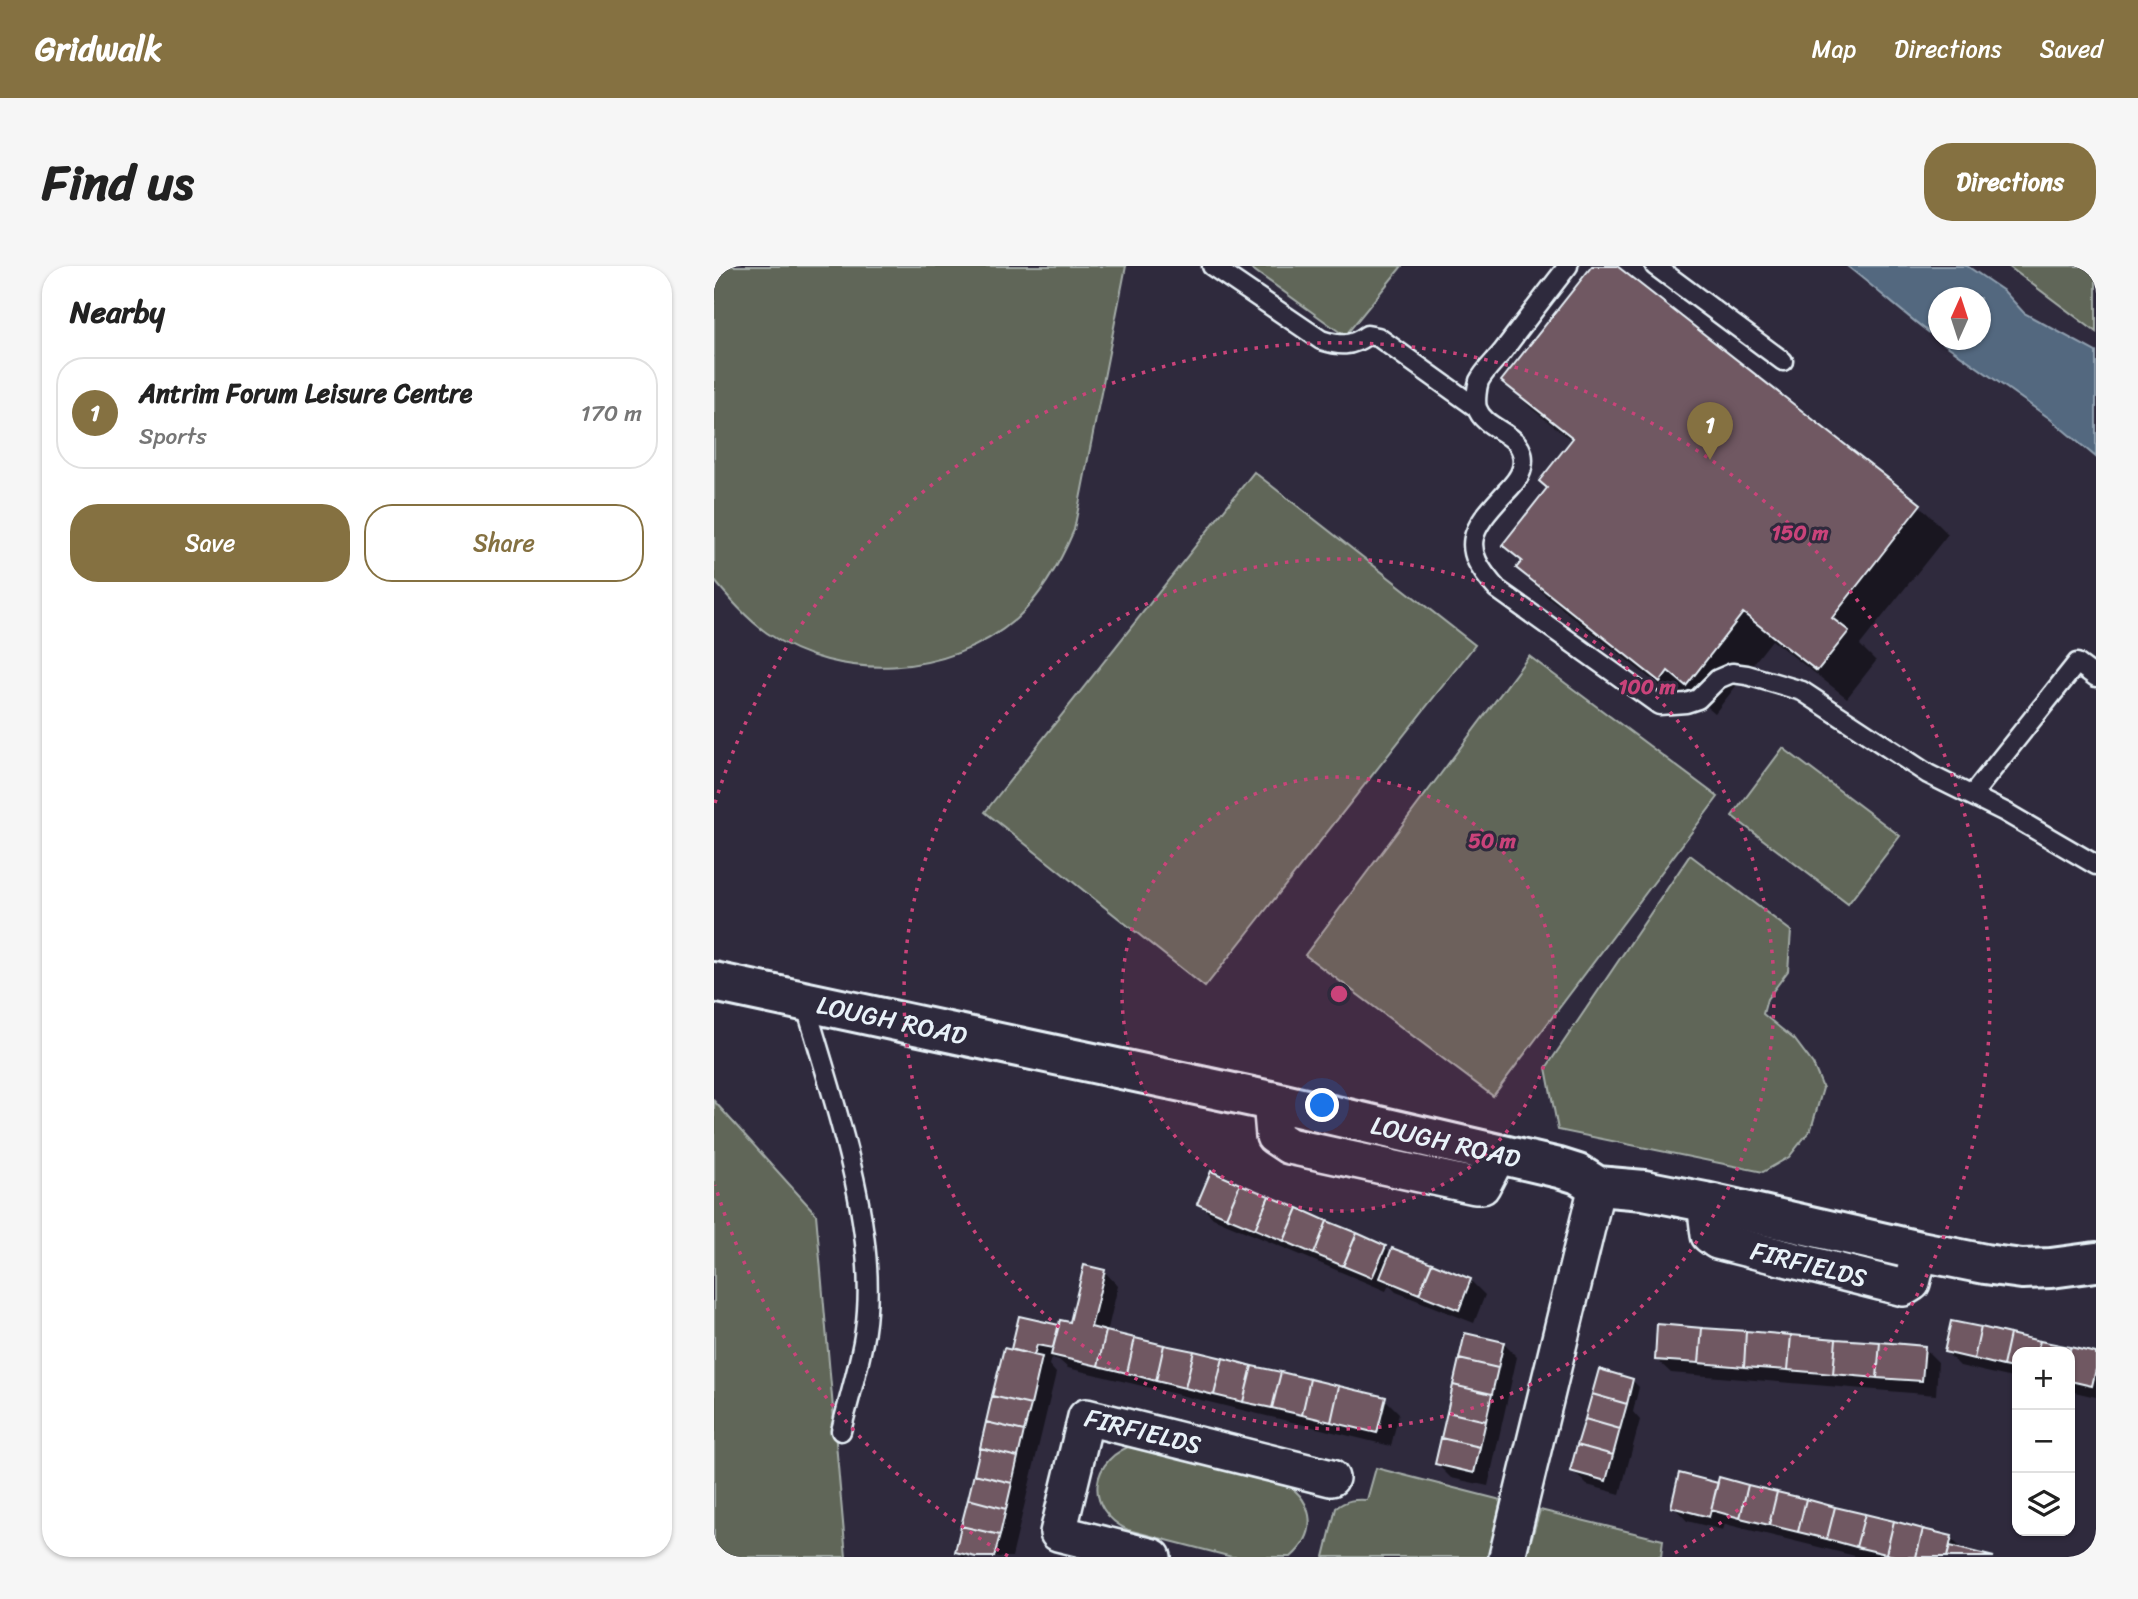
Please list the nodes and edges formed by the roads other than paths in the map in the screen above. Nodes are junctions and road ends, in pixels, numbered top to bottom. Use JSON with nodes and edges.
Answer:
{"nodes":[{"id":1,"x":1212,"y":266,"type":"edge"},
{"id":2,"x":1568,"y":266,"type":"edge"},
{"id":3,"x":1655,"y":266,"type":"edge"},
{"id":4,"x":1783,"y":362,"type":"dead end"},
{"id":5,"x":1477,"y":408,"type":"junction"},
{"id":6,"x":2096,"y":677,"type":"edge"},
{"id":7,"x":1972,"y":795,"type":"junction"},
{"id":8,"x":2096,"y":865,"type":"edge"},
{"id":9,"x":714,"y":982,"type":"edge"},
{"id":10,"x":805,"y":1003,"type":"junction"},
{"id":11,"x":1597,"y":1186,"type":"junction"},
{"id":12,"x":2096,"y":1262,"type":"edge"},
{"id":13,"x":841,"y":1431,"type":"dead end"},
{"id":14,"x":1331,"y":1478,"type":"dead end"},
{"id":15,"x":1153,"y":1557,"type":"edge"},
{"id":16,"x":1507,"y":1557,"type":"edge"}],
"edges":[{"from":1,"to":5,"type":"lane"},
{"from":2,"to":5,"type":"lane"},
{"from":3,"to":4,"type":"lane"},
{"from":5,"to":7,"type":"lane"},
{"from":6,"to":7,"type":"lane"},
{"from":7,"to":8,"type":"lane"},
{"from":9,"to":10,"type":"street","name":"LOUGH ROAD"},
{"from":10,"to":11,"type":"street","name":"LOUGH ROAD"},
{"from":10,"to":13,"type":"lane"},
{"from":11,"to":12,"type":"street","name":"LOUGH ROAD"},
{"from":11,"to":16,"type":"street"},
{"from":14,"to":15,"type":"street","name":"FIRFIELDS"}]}
